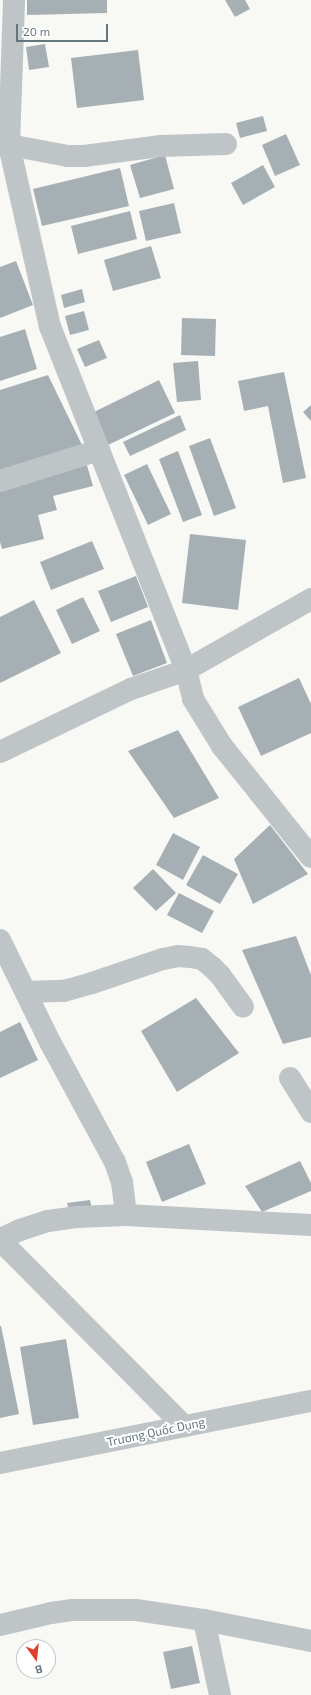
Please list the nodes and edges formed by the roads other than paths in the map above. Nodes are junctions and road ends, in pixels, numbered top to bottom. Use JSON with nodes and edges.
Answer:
{"nodes":[{"id":1,"x":14,"y":0,"type":"edge"},
{"id":2,"x":226,"y":144,"type":"dead end"},
{"id":3,"x":9,"y":145,"type":"junction"},
{"id":4,"x":99,"y":450,"type":"junction"},
{"id":5,"x":0,"y":481,"type":"edge"},
{"id":6,"x":311,"y":599,"type":"edge"},
{"id":7,"x":186,"y":670,"type":"junction"},
{"id":8,"x":0,"y":752,"type":"edge"},
{"id":9,"x":311,"y":857,"type":"edge"},
{"id":10,"x":0,"y":940,"type":"edge"},
{"id":11,"x":26,"y":992,"type":"junction"},
{"id":12,"x":243,"y":1007,"type":"dead end"},
{"id":13,"x":290,"y":1078,"type":"dead end"},
{"id":14,"x":311,"y":1112,"type":"edge"},
{"id":15,"x":126,"y":1215,"type":"junction"},
{"id":16,"x":311,"y":1225,"type":"edge"},
{"id":17,"x":0,"y":1240,"type":"edge"},
{"id":18,"x":311,"y":1401,"type":"edge"},
{"id":19,"x":184,"y":1426,"type":"junction"},
{"id":20,"x":0,"y":1463,"type":"edge"},
{"id":21,"x":204,"y":1620,"type":"junction"},
{"id":22,"x":0,"y":1625,"type":"edge"},
{"id":23,"x":311,"y":1641,"type":"edge"},
{"id":24,"x":220,"y":1695,"type":"edge"}],
"edges":[{"from":1,"to":3,"type":"street"},
{"from":2,"to":3,"type":"street"},
{"from":3,"to":4,"type":"street"},
{"from":4,"to":5,"type":"street"},
{"from":4,"to":7,"type":"street"},
{"from":6,"to":7,"type":"street"},
{"from":7,"to":8,"type":"street"},
{"from":7,"to":9,"type":"street"},
{"from":10,"to":11,"type":"street"},
{"from":11,"to":12,"type":"street"},
{"from":11,"to":15,"type":"street"},
{"from":13,"to":14,"type":"street"},
{"from":15,"to":16,"type":"street"},
{"from":15,"to":17,"type":"street"},
{"from":17,"to":19,"type":"street"},
{"from":18,"to":19,"type":"street","name":"Trương Quốc Dụng"},
{"from":19,"to":20,"type":"street","name":"Trương Quốc Dụng"},
{"from":21,"to":22,"type":"street"},
{"from":21,"to":23,"type":"street"},
{"from":21,"to":24,"type":"street"}]}
